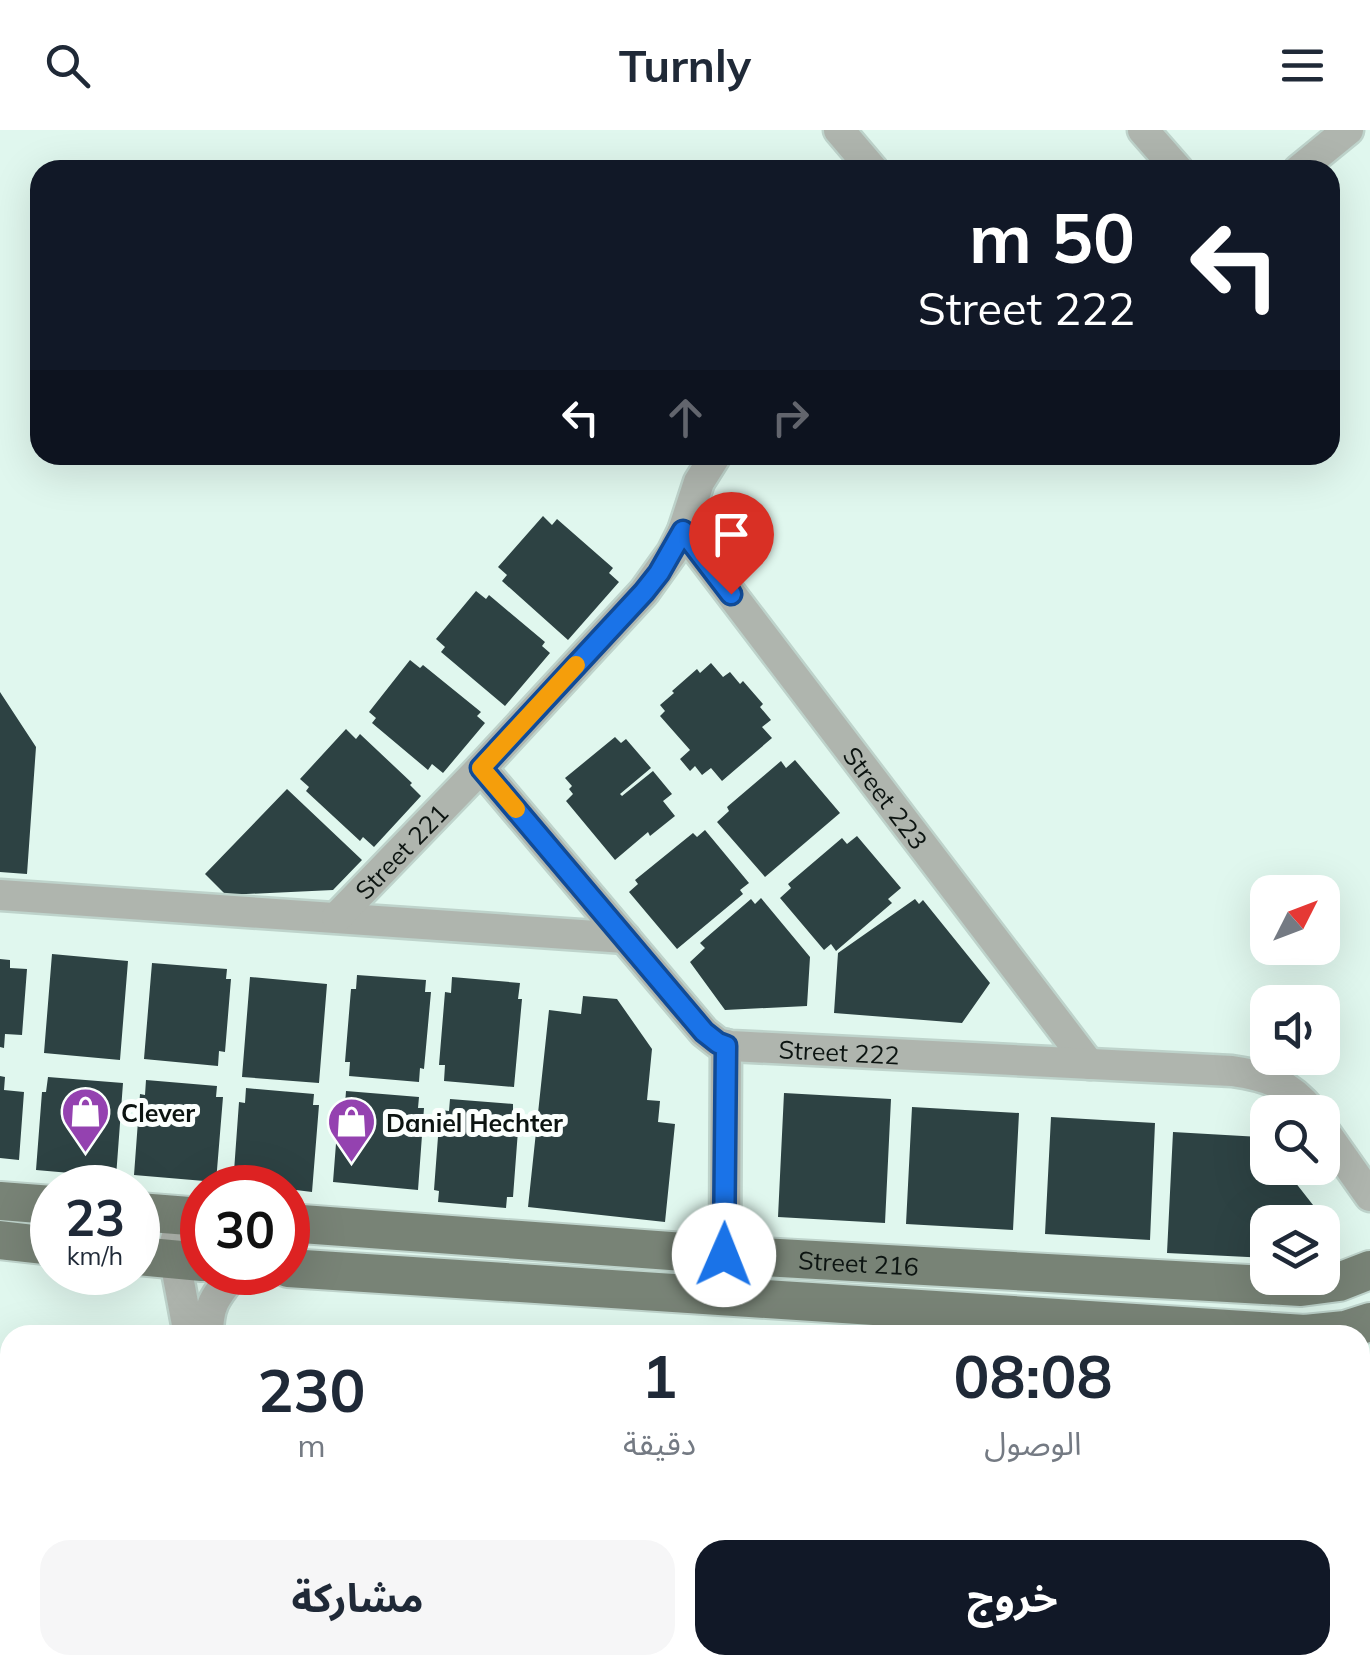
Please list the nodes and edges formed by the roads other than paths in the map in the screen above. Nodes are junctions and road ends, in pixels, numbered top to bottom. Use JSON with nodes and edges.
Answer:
{"nodes":[{"id":1,"x":839,"y":130,"type":"edge"},
{"id":2,"x":1143,"y":130,"type":"edge"},
{"id":3,"x":1348,"y":130,"type":"edge"},
{"id":4,"x":864,"y":160,"type":"edge"},
{"id":5,"x":1169,"y":160,"type":"edge"},
{"id":6,"x":1311,"y":160,"type":"edge"},
{"id":7,"x":710,"y":465,"type":"edge"},
{"id":8,"x":683,"y":531,"type":"junction"},
{"id":9,"x":481,"y":768,"type":"junction"},
{"id":10,"x":0,"y":895,"type":"edge"},
{"id":11,"x":337,"y":917,"type":"junction"},
{"id":12,"x":625,"y":938,"type":"junction"},
{"id":13,"x":726,"y":1046,"type":"junction"},
{"id":14,"x":1089,"y":1064,"type":"junction"},
{"id":15,"x":1295,"y":1095,"type":"edge"},
{"id":16,"x":1340,"y":1154,"type":"edge"},
{"id":17,"x":1370,"y":1196,"type":"edge"},
{"id":18,"x":0,"y":1201,"type":"edge"},
{"id":19,"x":30,"y":1203,"type":"edge"},
{"id":20,"x":310,"y":1226,"type":"edge"},
{"id":21,"x":180,"y":1230,"type":"edge"},
{"id":22,"x":0,"y":1240,"type":"edge"},
{"id":23,"x":30,"y":1243,"type":"edge"},
{"id":24,"x":724,"y":1255,"type":"junction"},
{"id":25,"x":171,"y":1260,"type":"edge"},
{"id":26,"x":310,"y":1269,"type":"edge"},
{"id":27,"x":1370,"y":1270,"type":"edge"},
{"id":28,"x":217,"y":1295,"type":"edge"},
{"id":29,"x":187,"y":1325,"type":"edge"},
{"id":30,"x":208,"y":1325,"type":"edge"},
{"id":31,"x":1166,"y":1325,"type":"edge"}],
"edges":[{"from":1,"to":4,"type":"street"},
{"from":2,"to":5,"type":"street"},
{"from":3,"to":6,"type":"street"},
{"from":7,"to":8,"type":"street","name":"Street 221"},
{"from":8,"to":9,"type":"street","name":"Street 221"},
{"from":8,"to":14,"type":"street","name":"Street 223"},
{"from":9,"to":11,"type":"street","name":"Street 221"},
{"from":9,"to":12,"type":"street"},
{"from":10,"to":11,"type":"street","name":"Street 221"},
{"from":11,"to":12,"type":"street","name":"Street 221"},
{"from":12,"to":13,"type":"street"},
{"from":13,"to":14,"type":"street","name":"Street 222"},
{"from":13,"to":24,"type":"street"},
{"from":14,"to":15,"type":"street","name":"Street 222"},
{"from":16,"to":17,"type":"street"},
{"from":18,"to":19,"type":"main road"},
{"from":20,"to":24,"type":"main road","name":"Street 216"},
{"from":21,"to":25,"type":"street"},
{"from":22,"to":23,"type":"main road"},
{"from":24,"to":27,"type":"main road","name":"Street 216"},
{"from":25,"to":29,"type":"street"},
{"from":26,"to":31,"type":"main road","name":"Street 216"},
{"from":28,"to":30,"type":"street"}]}
